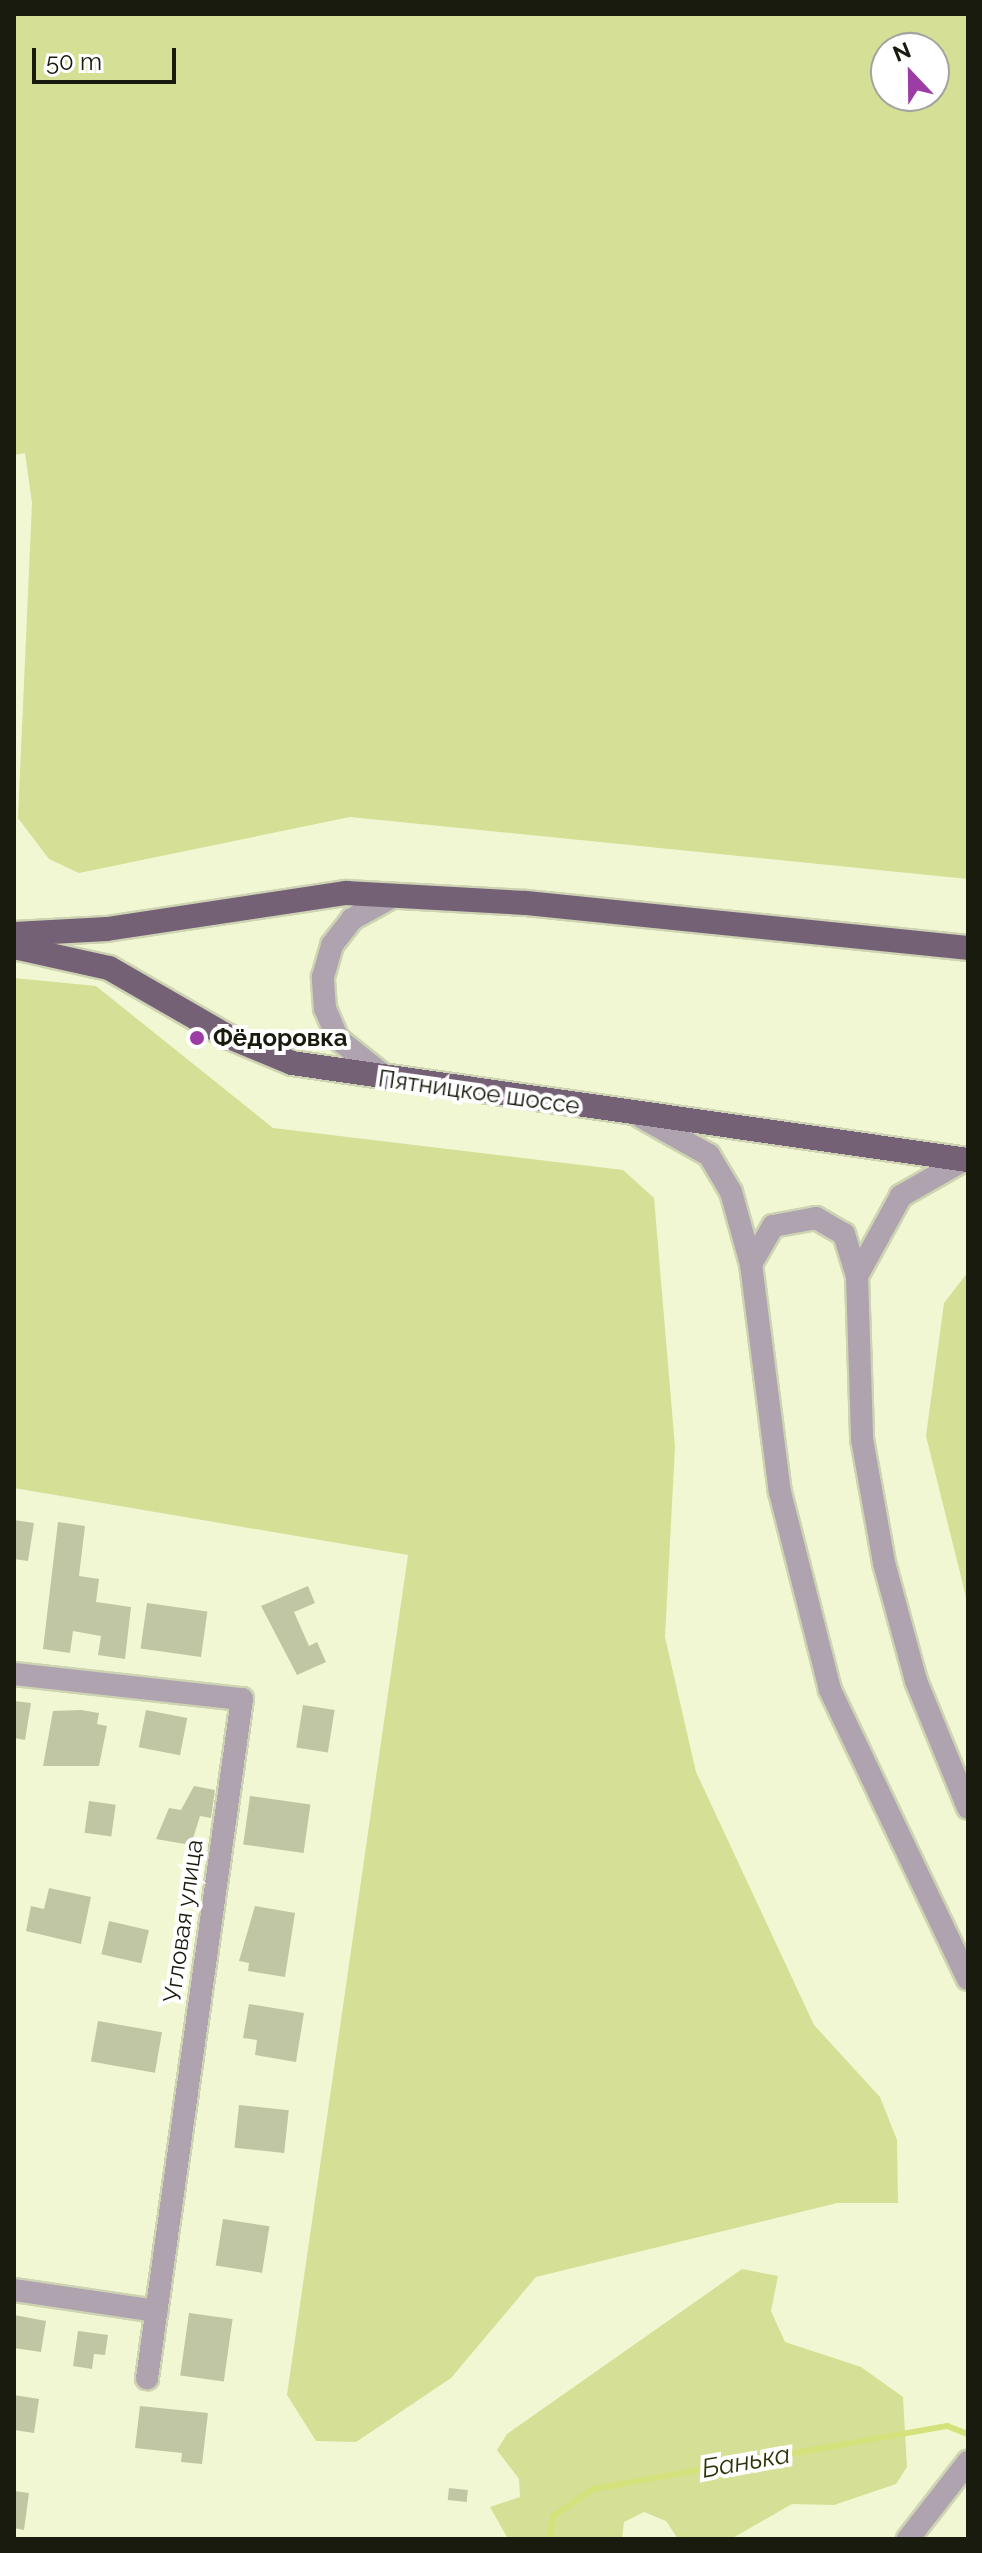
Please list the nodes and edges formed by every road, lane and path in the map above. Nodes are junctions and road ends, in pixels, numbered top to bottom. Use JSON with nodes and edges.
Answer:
{"nodes":[{"id":1,"x":411,"y":894,"type":"junction"},
{"id":2,"x":14,"y":934,"type":"edge"},
{"id":3,"x":14,"y":947,"type":"edge"},
{"id":4,"x":968,"y":948,"type":"edge"},
{"id":5,"x":399,"y":1081,"type":"junction"},
{"id":6,"x":636,"y":1115,"type":"junction"},
{"id":7,"x":966,"y":1160,"type":"edge"},
{"id":8,"x":751,"y":1264,"type":"junction"},
{"id":9,"x":857,"y":1276,"type":"junction"},
{"id":10,"x":14,"y":1674,"type":"edge"},
{"id":11,"x":968,"y":1808,"type":"edge"},
{"id":12,"x":968,"y":1979,"type":"edge"},
{"id":13,"x":14,"y":2290,"type":"edge"},
{"id":14,"x":156,"y":2311,"type":"junction"},
{"id":15,"x":147,"y":2378,"type":"dead end"},
{"id":16,"x":968,"y":2462,"type":"edge"},
{"id":17,"x":908,"y":2539,"type":"edge"}],
"edges":[{"from":1,"to":2,"type":"main road"},
{"from":1,"to":4,"type":"main road"},
{"from":1,"to":5,"type":"street"},
{"from":3,"to":5,"type":"main road","name":"Пятницкое шоссе"},
{"from":5,"to":6,"type":"main road","name":"Пятницкое шоссе"},
{"from":6,"to":7,"type":"main road","name":"Пятницкое шоссе"},
{"from":6,"to":8,"type":"street"},
{"from":7,"to":9,"type":"street"},
{"from":8,"to":9,"type":"street"},
{"from":8,"to":12,"type":"street"},
{"from":9,"to":11,"type":"street"},
{"from":10,"to":14,"type":"street","name":"Угловая улица"},
{"from":13,"to":14,"type":"street"},
{"from":14,"to":15,"type":"street","name":"Угловая улица"},
{"from":16,"to":17,"type":"street"}]}
